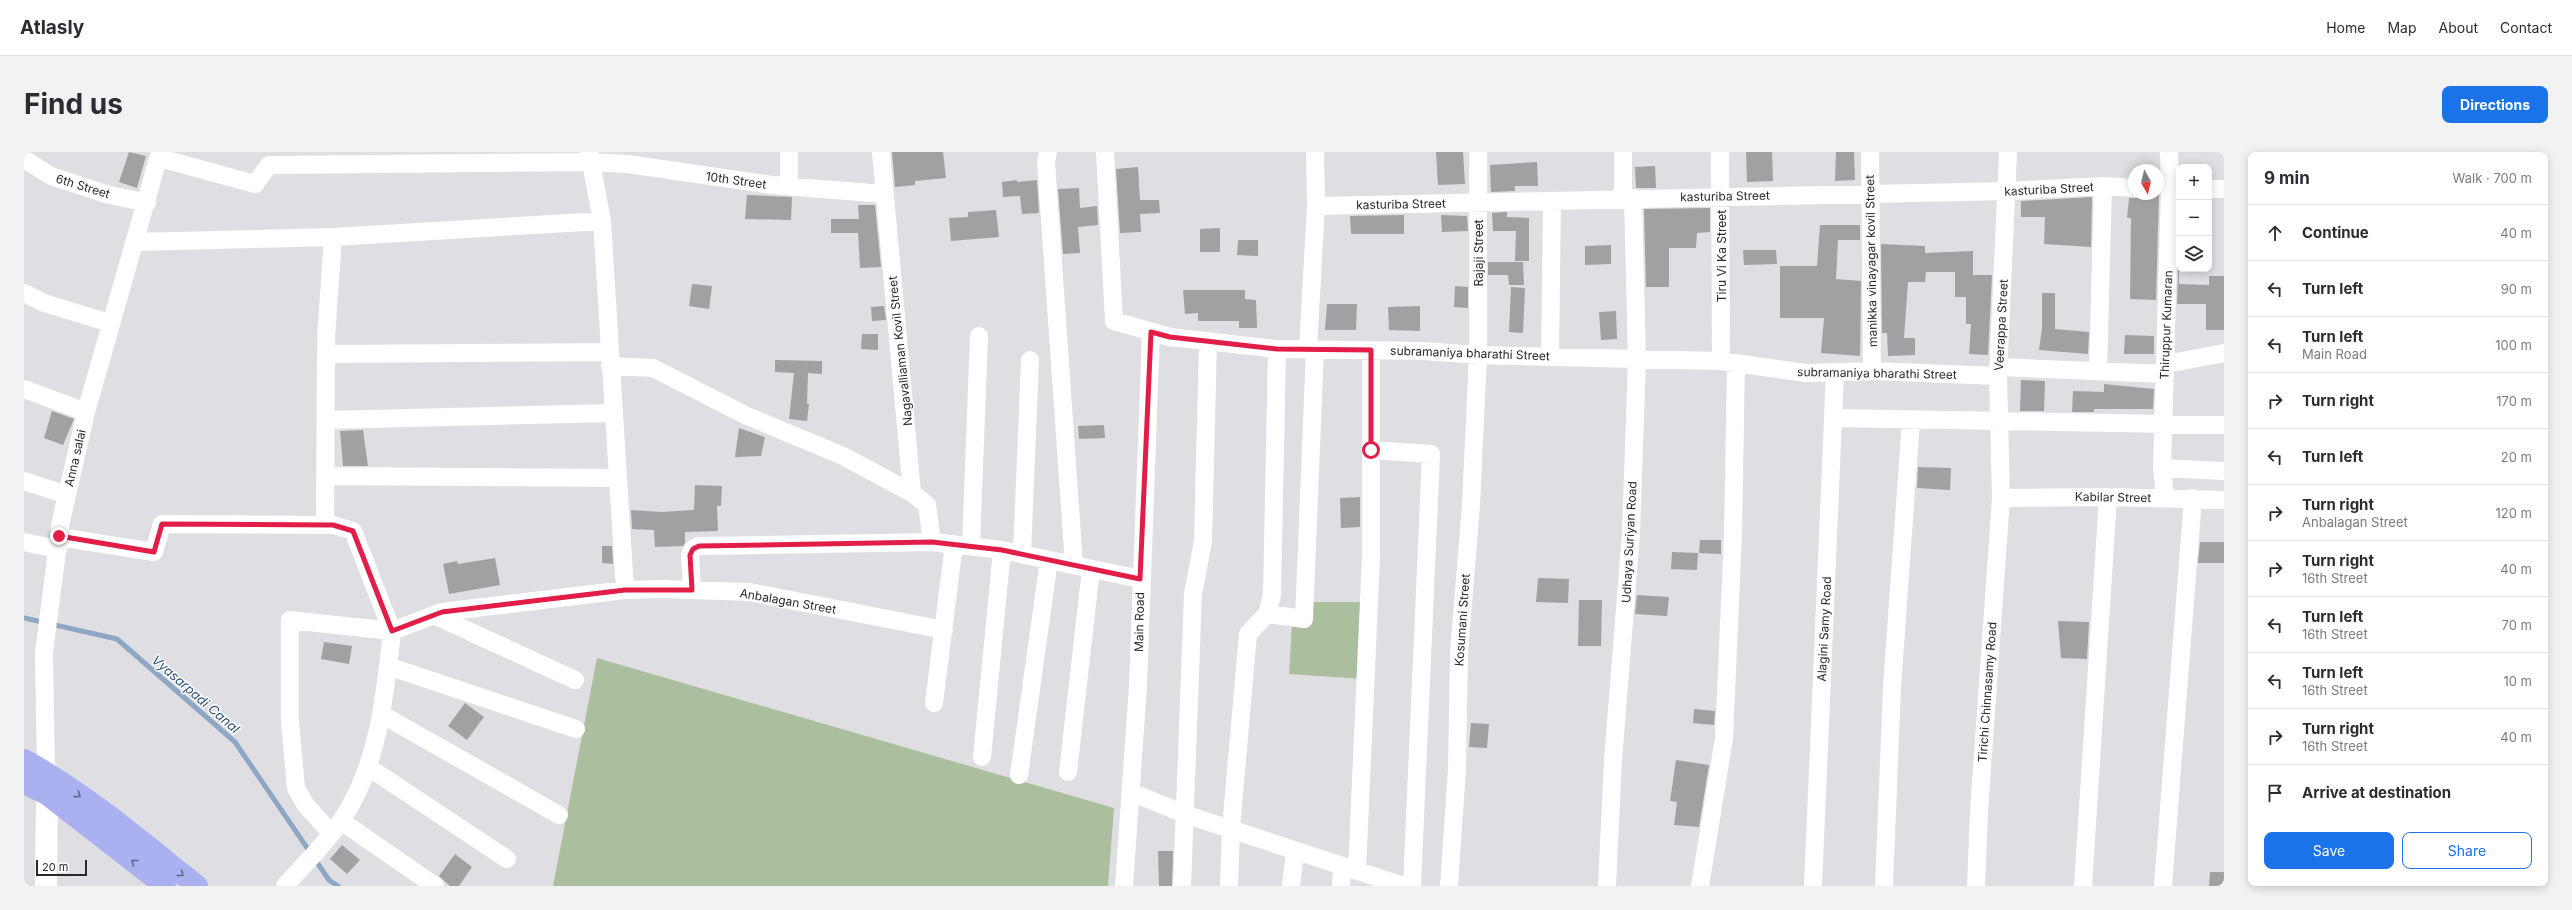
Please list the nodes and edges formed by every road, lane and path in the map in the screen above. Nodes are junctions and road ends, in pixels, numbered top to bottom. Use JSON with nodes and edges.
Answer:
{"nodes":[{"id":1,"x":789,"y":152,"type":"edge"},
{"id":2,"x":881,"y":152,"type":"edge"},
{"id":3,"x":1048,"y":152,"type":"edge"},
{"id":4,"x":1105,"y":152,"type":"edge"},
{"id":5,"x":1315,"y":152,"type":"edge"},
{"id":6,"x":1478,"y":152,"type":"edge"},
{"id":7,"x":1622,"y":152,"type":"edge"},
{"id":8,"x":1720,"y":152,"type":"edge"},
{"id":9,"x":1870,"y":152,"type":"edge"},
{"id":10,"x":2008,"y":152,"type":"edge"},
{"id":11,"x":2169,"y":152,"type":"edge"},
{"id":12,"x":160,"y":155,"type":"edge"},
{"id":13,"x":589,"y":157,"type":"edge"},
{"id":14,"x":24,"y":159,"type":"edge"},
{"id":15,"x":789,"y":186,"type":"junction"},
{"id":16,"x":2103,"y":186,"type":"junction"},
{"id":17,"x":2128,"y":188,"type":"edge"},
{"id":18,"x":2169,"y":189,"type":"edge"},
{"id":19,"x":2212,"y":189,"type":"edge"},
{"id":20,"x":2224,"y":189,"type":"edge"},
{"id":21,"x":2008,"y":191,"type":"junction"},
{"id":22,"x":884,"y":194,"type":"junction"},
{"id":23,"x":1870,"y":194,"type":"junction"},
{"id":24,"x":1721,"y":196,"type":"junction"},
{"id":25,"x":1628,"y":198,"type":"junction"},
{"id":26,"x":1552,"y":201,"type":"junction"},
{"id":27,"x":147,"y":203,"type":"junction"},
{"id":28,"x":1478,"y":203,"type":"junction"},
{"id":29,"x":1316,"y":206,"type":"junction"},
{"id":30,"x":602,"y":221,"type":"junction"},
{"id":31,"x":333,"y":237,"type":"junction"},
{"id":32,"x":135,"y":242,"type":"junction"},
{"id":33,"x":24,"y":293,"type":"edge"},
{"id":34,"x":110,"y":323,"type":"junction"},
{"id":35,"x":1151,"y":332,"type":"junction"},
{"id":36,"x":979,"y":336,"type":"dead end"},
{"id":37,"x":1208,"y":341,"type":"junction"},
{"id":38,"x":1277,"y":349,"type":"junction"},
{"id":39,"x":1311,"y":349,"type":"junction"},
{"id":40,"x":1371,"y":350,"type":"junction"},
{"id":41,"x":2224,"y":353,"type":"edge"},
{"id":42,"x":326,"y":354,"type":"junction"},
{"id":43,"x":1478,"y":355,"type":"junction"},
{"id":44,"x":1550,"y":356,"type":"junction"},
{"id":45,"x":610,"y":359,"type":"junction"},
{"id":46,"x":1637,"y":359,"type":"junction"},
{"id":47,"x":1030,"y":360,"type":"dead end"},
{"id":48,"x":1728,"y":362,"type":"junction"},
{"id":49,"x":2165,"y":369,"type":"junction"},
{"id":50,"x":1872,"y":371,"type":"junction"},
{"id":51,"x":2098,"y":371,"type":"junction"},
{"id":52,"x":1835,"y":372,"type":"junction"},
{"id":53,"x":1998,"y":372,"type":"junction"},
{"id":54,"x":24,"y":388,"type":"edge"},
{"id":55,"x":86,"y":412,"type":"junction"},
{"id":56,"x":614,"y":413,"type":"junction"},
{"id":57,"x":1834,"y":418,"type":"junction"},
{"id":58,"x":327,"y":420,"type":"junction"},
{"id":59,"x":1911,"y":420,"type":"junction"},
{"id":60,"x":1997,"y":421,"type":"junction"},
{"id":61,"x":2163,"y":424,"type":"junction"},
{"id":62,"x":2224,"y":425,"type":"edge"},
{"id":63,"x":1371,"y":450,"type":"junction"},
{"id":64,"x":2162,"y":468,"type":"junction"},
{"id":65,"x":2224,"y":470,"type":"edge"},
{"id":66,"x":327,"y":476,"type":"junction"},
{"id":67,"x":618,"y":478,"type":"junction"},
{"id":68,"x":24,"y":481,"type":"edge"},
{"id":69,"x":912,"y":493,"type":"junction"},
{"id":70,"x":66,"y":495,"type":"junction"},
{"id":71,"x":2108,"y":496,"type":"junction"},
{"id":72,"x":2001,"y":498,"type":"junction"},
{"id":73,"x":2164,"y":498,"type":"junction"},
{"id":74,"x":2193,"y":498,"type":"junction"},
{"id":75,"x":2224,"y":500,"type":"edge"},
{"id":76,"x":325,"y":525,"type":"junction"},
{"id":77,"x":24,"y":542,"type":"edge"},
{"id":78,"x":932,"y":542,"type":"junction"},
{"id":79,"x":58,"y":543,"type":"junction"},
{"id":80,"x":962,"y":545,"type":"junction"},
{"id":81,"x":1002,"y":550,"type":"junction"},
{"id":82,"x":1022,"y":554,"type":"junction"},
{"id":83,"x":1049,"y":560,"type":"junction"},
{"id":84,"x":1083,"y":567,"type":"junction"},
{"id":85,"x":1140,"y":579,"type":"junction"},
{"id":86,"x":625,"y":590,"type":"junction"},
{"id":87,"x":692,"y":590,"type":"junction"},
{"id":88,"x":1267,"y":614,"type":"junction"},
{"id":89,"x":434,"y":615,"type":"junction"},
{"id":90,"x":944,"y":630,"type":"junction"},
{"id":91,"x":392,"y":631,"type":"junction"},
{"id":92,"x":388,"y":666,"type":"junction"},
{"id":93,"x":575,"y":680,"type":"dead end"},
{"id":94,"x":934,"y":703,"type":"dead end"},
{"id":95,"x":381,"y":714,"type":"junction"},
{"id":96,"x":576,"y":729,"type":"dead end"},
{"id":97,"x":982,"y":757,"type":"dead end"},
{"id":98,"x":24,"y":760,"type":"edge"},
{"id":99,"x":368,"y":767,"type":"junction"},
{"id":100,"x":46,"y":772,"type":"junction"},
{"id":101,"x":1068,"y":772,"type":"dead end"},
{"id":102,"x":1019,"y":775,"type":"dead end"},
{"id":103,"x":24,"y":783,"type":"edge"},
{"id":104,"x":1131,"y":792,"type":"junction"},
{"id":105,"x":46,"y":794,"type":"junction"},
{"id":106,"x":559,"y":815,"type":"dead end"},
{"id":107,"x":1186,"y":815,"type":"junction"},
{"id":108,"x":336,"y":827,"type":"junction"},
{"id":109,"x":1231,"y":828,"type":"junction"},
{"id":110,"x":1295,"y":852,"type":"junction"},
{"id":111,"x":507,"y":859,"type":"dead end"},
{"id":112,"x":1349,"y":869,"type":"junction"},
{"id":113,"x":46,"y":886,"type":"edge"},
{"id":114,"x":164,"y":886,"type":"edge"},
{"id":115,"x":197,"y":886,"type":"edge"},
{"id":116,"x":285,"y":886,"type":"edge"},
{"id":117,"x":435,"y":886,"type":"edge"},
{"id":118,"x":1124,"y":886,"type":"edge"},
{"id":119,"x":1182,"y":886,"type":"edge"},
{"id":120,"x":1230,"y":886,"type":"edge"},
{"id":121,"x":1291,"y":886,"type":"edge"},
{"id":122,"x":1341,"y":886,"type":"edge"},
{"id":123,"x":1403,"y":886,"type":"edge"},
{"id":124,"x":1449,"y":886,"type":"edge"},
{"id":125,"x":1607,"y":886,"type":"edge"},
{"id":126,"x":1700,"y":886,"type":"edge"},
{"id":127,"x":1813,"y":886,"type":"edge"},
{"id":128,"x":1884,"y":886,"type":"edge"},
{"id":129,"x":1976,"y":886,"type":"edge"},
{"id":130,"x":2083,"y":886,"type":"edge"},
{"id":131,"x":2163,"y":886,"type":"edge"}],
"edges":[{"from":1,"to":15,"type":"street"},
{"from":2,"to":22,"type":"street","name":"Nagavalliaman Kovil Street"},
{"from":3,"to":84,"type":"street"},
{"from":4,"to":35,"type":"street","name":"subramaniya bharathi Street"},
{"from":5,"to":29,"type":"street"},
{"from":6,"to":28,"type":"street","name":"Rajaji Street"},
{"from":7,"to":25,"type":"street","name":"Udhaya Suriyan Road"},
{"from":8,"to":24,"type":"street","name":"Tiru Vi Ka Street"},
{"from":9,"to":23,"type":"street","name":"manikka vinayagar kovil Street"},
{"from":10,"to":21,"type":"street","name":"Veerappa Street"},
{"from":11,"to":18,"type":"street","name":"Thiruppur Kumaran"},
{"from":12,"to":13,"type":"street","name":"10th Street"},
{"from":12,"to":27,"type":"street","name":"Anna salai"},
{"from":13,"to":15,"type":"street","name":"10th Street"},
{"from":13,"to":30,"type":"street"},
{"from":14,"to":27,"type":"street","name":"6th Street"},
{"from":15,"to":22,"type":"street","name":"10th Street"},
{"from":16,"to":17,"type":"street","name":"kasturiba Street"},
{"from":16,"to":21,"type":"street","name":"kasturiba Street"},
{"from":16,"to":51,"type":"street"},
{"from":18,"to":49,"type":"street","name":"Thiruppur Kumaran"},
{"from":19,"to":20,"type":"street"},
{"from":21,"to":23,"type":"street","name":"kasturiba Street"},
{"from":21,"to":53,"type":"street","name":"Veerappa Street"},
{"from":22,"to":69,"type":"street","name":"Nagavalliaman Kovil Street"},
{"from":23,"to":24,"type":"street","name":"kasturiba Street"},
{"from":23,"to":50,"type":"street","name":"manikka vinayagar kovil Street"},
{"from":24,"to":25,"type":"street","name":"kasturiba Street"},
{"from":24,"to":48,"type":"street","name":"Tiru Vi Ka Street"},
{"from":25,"to":26,"type":"street","name":"kasturiba Street"},
{"from":25,"to":46,"type":"street","name":"Udhaya Suriyan Road"},
{"from":26,"to":28,"type":"street","name":"kasturiba Street"},
{"from":26,"to":44,"type":"street"},
{"from":27,"to":32,"type":"street","name":"Anna salai"},
{"from":28,"to":29,"type":"street","name":"kasturiba Street"},
{"from":28,"to":43,"type":"street","name":"Rajaji Street"},
{"from":29,"to":39,"type":"street"},
{"from":30,"to":31,"type":"street"},
{"from":30,"to":45,"type":"street"},
{"from":31,"to":32,"type":"street"},
{"from":31,"to":42,"type":"street"},
{"from":32,"to":34,"type":"street","name":"Anna salai"},
{"from":33,"to":34,"type":"street"},
{"from":34,"to":55,"type":"street","name":"Anna salai"},
{"from":35,"to":37,"type":"street","name":"subramaniya bharathi Street"},
{"from":35,"to":85,"type":"street","name":"Main Road"},
{"from":36,"to":80,"type":"street"},
{"from":37,"to":38,"type":"street","name":"subramaniya bharathi Street"},
{"from":37,"to":107,"type":"street"},
{"from":38,"to":39,"type":"street","name":"subramaniya bharathi Street"},
{"from":38,"to":88,"type":"street"},
{"from":39,"to":40,"type":"street","name":"subramaniya bharathi Street"},
{"from":39,"to":88,"type":"street"},
{"from":40,"to":43,"type":"street","name":"subramaniya bharathi Street"},
{"from":40,"to":63,"type":"street"},
{"from":41,"to":49,"type":"street","name":"subramaniya bharathi Street"},
{"from":42,"to":45,"type":"street"},
{"from":42,"to":58,"type":"street"},
{"from":43,"to":44,"type":"street","name":"subramaniya bharathi Street"},
{"from":43,"to":124,"type":"street","name":"Kosumani Street"},
{"from":44,"to":46,"type":"street","name":"subramaniya bharathi Street"},
{"from":45,"to":56,"type":"street"},
{"from":45,"to":69,"type":"street"},
{"from":46,"to":48,"type":"street","name":"subramaniya bharathi Street"},
{"from":46,"to":125,"type":"street","name":"Udhaya Suriyan Road"},
{"from":47,"to":82,"type":"street"},
{"from":48,"to":52,"type":"street","name":"subramaniya bharathi Street"},
{"from":48,"to":126,"type":"street","name":"Tiru Vi Ka Street"},
{"from":49,"to":51,"type":"street","name":"subramaniya bharathi Street"},
{"from":49,"to":61,"type":"street","name":"Thiruppur Kumaran"},
{"from":50,"to":52,"type":"street","name":"subramaniya bharathi Street"},
{"from":50,"to":53,"type":"street","name":"subramaniya bharathi Street"},
{"from":51,"to":53,"type":"street","name":"subramaniya bharathi Street"},
{"from":52,"to":57,"type":"street","name":"Alagini Samy Road"},
{"from":53,"to":60,"type":"street","name":"Veerappa Street"},
{"from":54,"to":55,"type":"street"},
{"from":55,"to":70,"type":"street","name":"Anna salai"},
{"from":56,"to":58,"type":"street"},
{"from":56,"to":67,"type":"street"},
{"from":57,"to":59,"type":"street"},
{"from":57,"to":127,"type":"street","name":"Alagini Samy Road"},
{"from":58,"to":66,"type":"street"},
{"from":59,"to":60,"type":"street"},
{"from":59,"to":128,"type":"street"},
{"from":60,"to":61,"type":"street"},
{"from":60,"to":72,"type":"street","name":"Veerappa Street"},
{"from":61,"to":62,"type":"street"},
{"from":61,"to":64,"type":"street","name":"Thiruppur Kumaran"},
{"from":63,"to":112,"type":"street"},
{"from":63,"to":123,"type":"street"},
{"from":64,"to":65,"type":"street"},
{"from":64,"to":73,"type":"street","name":"Thiruppur Kumaran"},
{"from":66,"to":67,"type":"street"},
{"from":66,"to":76,"type":"street"},
{"from":67,"to":86,"type":"street"},
{"from":68,"to":70,"type":"street"},
{"from":69,"to":78,"type":"street"},
{"from":70,"to":79,"type":"street","name":"Anna salai"},
{"from":71,"to":72,"type":"street","name":"Kabilar Street"},
{"from":71,"to":73,"type":"street","name":"Kabilar Street"},
{"from":71,"to":130,"type":"street"},
{"from":72,"to":129,"type":"street","name":"Tirichi Chinnasamy Road"},
{"from":73,"to":74,"type":"street","name":"Kabilar Street"},
{"from":74,"to":75,"type":"street","name":"Kabilar Street"},
{"from":74,"to":131,"type":"street"},
{"from":76,"to":79,"type":"street"},
{"from":76,"to":91,"type":"street"},
{"from":77,"to":79,"type":"street"},
{"from":78,"to":80,"type":"street"},
{"from":78,"to":87,"type":"street"},
{"from":79,"to":100,"type":"street","name":"Anna salai"},
{"from":80,"to":81,"type":"street"},
{"from":80,"to":90,"type":"street"},
{"from":81,"to":82,"type":"street"},
{"from":81,"to":97,"type":"street"},
{"from":82,"to":83,"type":"street"},
{"from":83,"to":84,"type":"street"},
{"from":83,"to":102,"type":"street"},
{"from":84,"to":85,"type":"street"},
{"from":84,"to":101,"type":"street"},
{"from":85,"to":104,"type":"street","name":"Main Road"},
{"from":86,"to":87,"type":"street","name":"Anbalagan Street"},
{"from":86,"to":89,"type":"street","name":"Anbalagan Street"},
{"from":87,"to":90,"type":"street","name":"Anbalagan Street"},
{"from":88,"to":109,"type":"street"},
{"from":89,"to":91,"type":"street","name":"Anbalagan Street"},
{"from":89,"to":93,"type":"street"},
{"from":90,"to":94,"type":"street"},
{"from":91,"to":92,"type":"street"},
{"from":91,"to":108,"type":"street"},
{"from":92,"to":95,"type":"street"},
{"from":92,"to":96,"type":"street"},
{"from":95,"to":99,"type":"street"},
{"from":95,"to":106,"type":"street"},
{"from":98,"to":100,"type":"main road"},
{"from":99,"to":108,"type":"street"},
{"from":99,"to":111,"type":"street"},
{"from":100,"to":115,"type":"main road","one_way":true},
{"from":103,"to":105,"type":"main road"},
{"from":104,"to":107,"type":"street"},
{"from":104,"to":118,"type":"street","name":"Main Road"},
{"from":105,"to":113,"type":"street"},
{"from":114,"to":105,"type":"main road","one_way":true},
{"from":107,"to":109,"type":"street"},
{"from":107,"to":119,"type":"street"},
{"from":108,"to":116,"type":"street"},
{"from":108,"to":117,"type":"street"},
{"from":109,"to":110,"type":"street"},
{"from":109,"to":120,"type":"street"},
{"from":110,"to":112,"type":"street"},
{"from":110,"to":121,"type":"street"},
{"from":112,"to":122,"type":"street"},
{"from":112,"to":123,"type":"street"}]}
